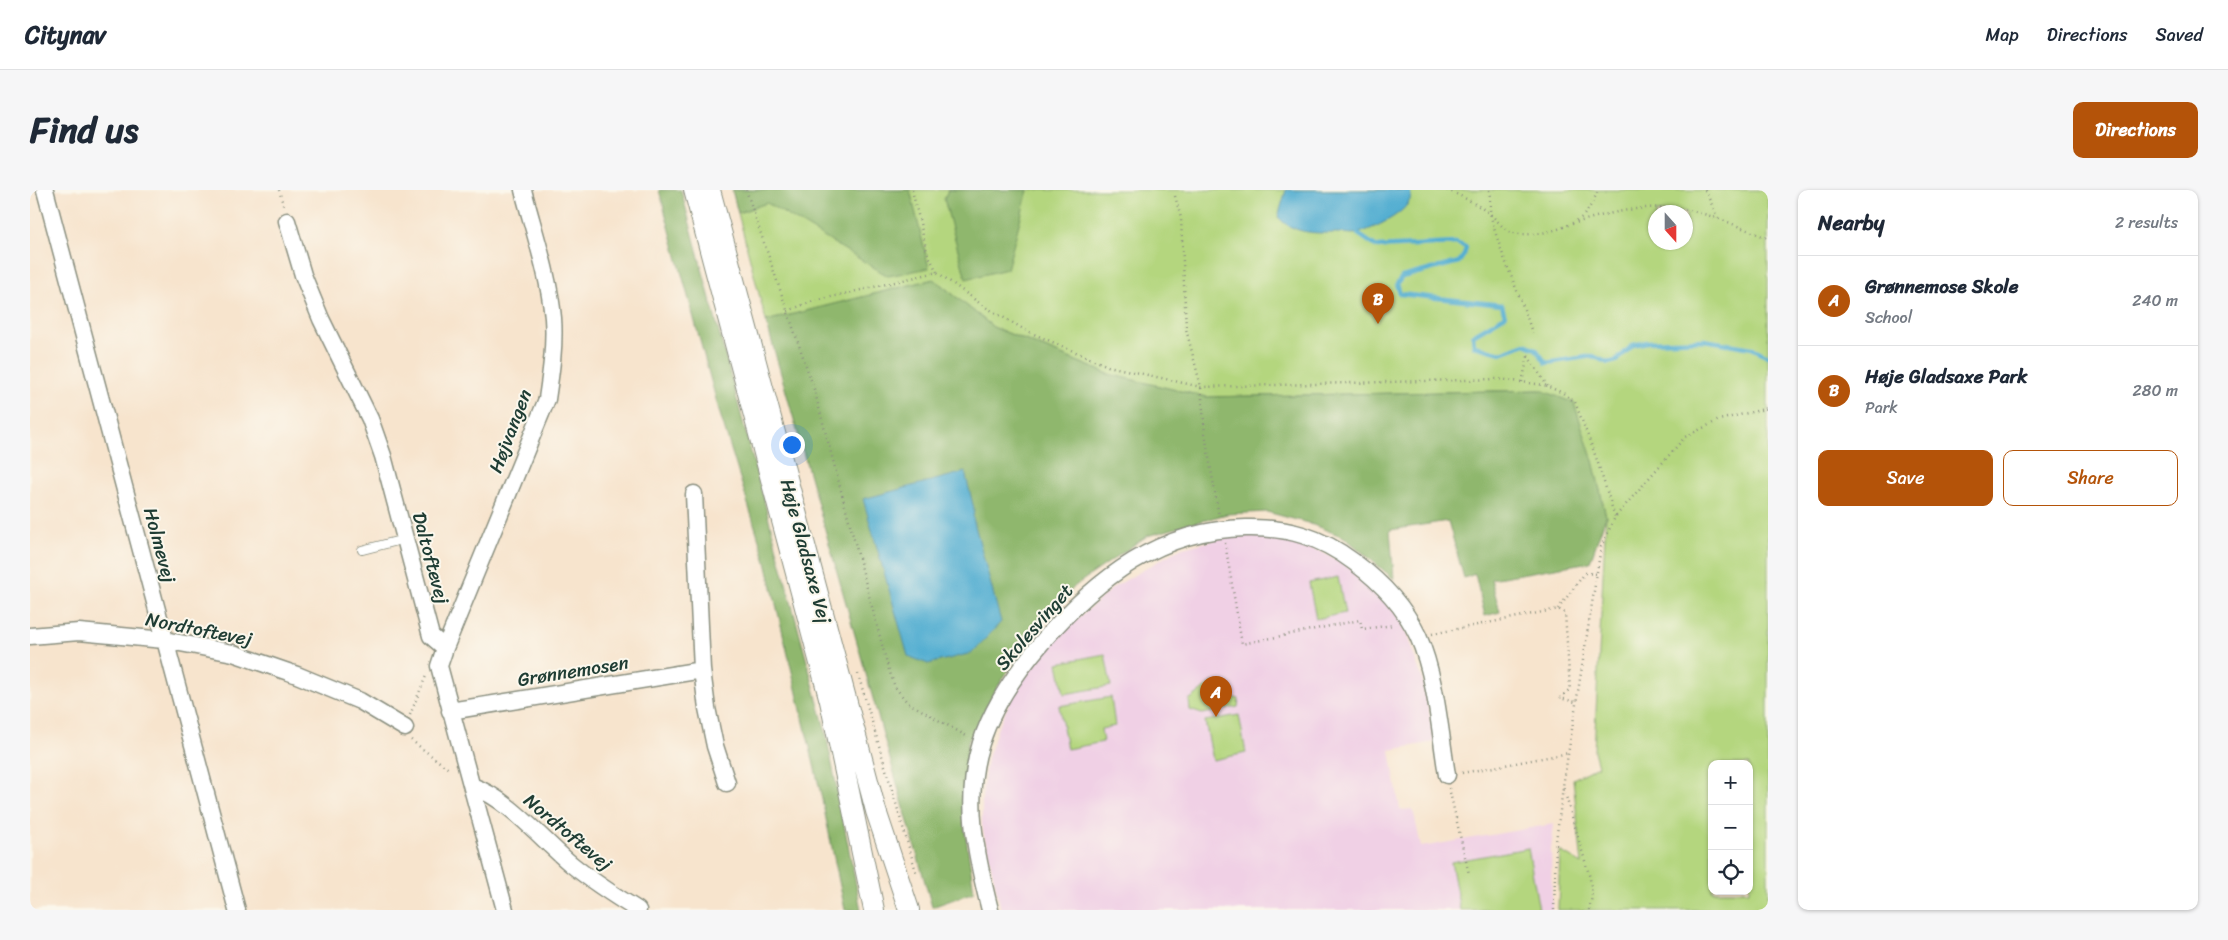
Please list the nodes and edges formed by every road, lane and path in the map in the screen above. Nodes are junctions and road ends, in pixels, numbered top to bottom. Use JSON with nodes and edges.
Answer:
{"nodes":[{"id":1,"x":45,"y":190,"type":"edge"},
{"id":2,"x":523,"y":190,"type":"edge"},
{"id":3,"x":694,"y":190,"type":"edge"},
{"id":4,"x":710,"y":190,"type":"edge"},
{"id":5,"x":746,"y":190,"type":"edge"},
{"id":6,"x":912,"y":190,"type":"edge"},
{"id":7,"x":1447,"y":190,"type":"edge"},
{"id":8,"x":1489,"y":190,"type":"edge"},
{"id":9,"x":1599,"y":190,"type":"edge"},
{"id":10,"x":1705,"y":190,"type":"edge"},
{"id":11,"x":1175,"y":196,"type":"dead end"},
{"id":12,"x":1490,"y":214,"type":"junction"},
{"id":13,"x":1718,"y":218,"type":"junction"},
{"id":14,"x":287,"y":221,"type":"dead end"},
{"id":15,"x":1572,"y":224,"type":"junction"},
{"id":16,"x":1768,"y":238,"type":"edge"},
{"id":17,"x":936,"y":272,"type":"junction"},
{"id":18,"x":788,"y":312,"type":"junction"},
{"id":19,"x":1532,"y":333,"type":"dead end"},
{"id":20,"x":1522,"y":382,"type":"junction"},
{"id":21,"x":1201,"y":387,"type":"junction"},
{"id":22,"x":1548,"y":387,"type":"junction"},
{"id":23,"x":1768,"y":408,"type":"edge"},
{"id":24,"x":694,"y":494,"type":"dead end"},
{"id":25,"x":1216,"y":504,"type":"dead end"},
{"id":26,"x":1615,"y":517,"type":"junction"},
{"id":27,"x":1222,"y":528,"type":"junction"},
{"id":28,"x":405,"y":539,"type":"junction"},
{"id":29,"x":362,"y":550,"type":"dead end"},
{"id":30,"x":1597,"y":574,"type":"junction"},
{"id":31,"x":1558,"y":608,"type":"junction"},
{"id":32,"x":1414,"y":630,"type":"junction"},
{"id":33,"x":30,"y":636,"type":"edge"},
{"id":34,"x":164,"y":640,"type":"junction"},
{"id":35,"x":445,"y":648,"type":"junction"},
{"id":36,"x":439,"y":666,"type":"junction"},
{"id":37,"x":702,"y":670,"type":"junction"},
{"id":38,"x":1575,"y":702,"type":"junction"},
{"id":39,"x":450,"y":711,"type":"junction"},
{"id":40,"x":405,"y":728,"type":"junction"},
{"id":41,"x":981,"y":744,"type":"junction"},
{"id":42,"x":1569,"y":753,"type":"junction"},
{"id":43,"x":1447,"y":775,"type":"junction"},
{"id":44,"x":728,"y":783,"type":"dead end"},
{"id":45,"x":472,"y":786,"type":"junction"},
{"id":46,"x":1563,"y":786,"type":"junction"},
{"id":47,"x":1469,"y":874,"type":"dead end"},
{"id":48,"x":238,"y":910,"type":"edge"},
{"id":49,"x":505,"y":910,"type":"edge"},
{"id":50,"x":638,"y":910,"type":"edge"},
{"id":51,"x":874,"y":910,"type":"edge"},
{"id":52,"x":909,"y":910,"type":"edge"},
{"id":53,"x":990,"y":910,"type":"edge"},
{"id":54,"x":1554,"y":910,"type":"edge"},
{"id":55,"x":1590,"y":910,"type":"edge"}],
"edges":[{"from":1,"to":34,"type":"street","name":"Holmevej"},
{"from":2,"to":35,"type":"street","name":"Højvangen"},
{"from":3,"to":51,"type":"street","name":"Høje Gladsaxe Vej"},
{"from":4,"to":52,"type":"street","name":"Høje Gladsaxe Vej"},
{"from":5,"to":18,"type":"path"},
{"from":6,"to":17,"type":"path"},
{"from":7,"to":12,"type":"path"},
{"from":8,"to":12,"type":"path"},
{"from":9,"to":15,"type":"path"},
{"from":10,"to":13,"type":"path"},
{"from":11,"to":21,"type":"path"},
{"from":12,"to":15,"type":"path"},
{"from":12,"to":19,"type":"path"},
{"from":13,"to":15,"type":"path"},
{"from":13,"to":16,"type":"path"},
{"from":14,"to":28,"type":"street","name":"Daltoftevej"},
{"from":17,"to":18,"type":"path"},
{"from":17,"to":21,"type":"path"},
{"from":18,"to":41,"type":"path"},
{"from":20,"to":21,"type":"path"},
{"from":20,"to":22,"type":"path"},
{"from":20,"to":22,"type":"path"},
{"from":21,"to":25,"type":"path"},
{"from":22,"to":26,"type":"path"},
{"from":23,"to":26,"type":"path"},
{"from":24,"to":37,"type":"street"},
{"from":26,"to":30,"type":"path"},
{"from":27,"to":32,"type":"street","name":"Skolesvinget"},
{"from":27,"to":32,"type":"path"},
{"from":27,"to":41,"type":"street","name":"Skolesvinget"},
{"from":28,"to":29,"type":"lane"},
{"from":28,"to":35,"type":"street","name":"Daltoftevej"},
{"from":30,"to":31,"type":"path"},
{"from":30,"to":38,"type":"path"},
{"from":31,"to":32,"type":"path"},
{"from":31,"to":38,"type":"path"},
{"from":32,"to":43,"type":"street","name":"Skolesvinget"},
{"from":33,"to":34,"type":"street","name":"Nordtoftevej"},
{"from":34,"to":40,"type":"street","name":"Nordtoftevej"},
{"from":34,"to":48,"type":"street","name":"Holmevej"},
{"from":35,"to":36,"type":"street"},
{"from":36,"to":39,"type":"street"},
{"from":36,"to":40,"type":"path"},
{"from":37,"to":39,"type":"street","name":"Grønnemosen"},
{"from":37,"to":44,"type":"street"},
{"from":38,"to":42,"type":"path"},
{"from":39,"to":45,"type":"street"},
{"from":40,"to":45,"type":"path"},
{"from":41,"to":53,"type":"street","name":"Skolesvinget"},
{"from":42,"to":43,"type":"path"},
{"from":42,"to":46,"type":"path"},
{"from":43,"to":47,"type":"path"},
{"from":45,"to":49,"type":"street"},
{"from":45,"to":50,"type":"street","name":"Nordtoftevej"},
{"from":46,"to":54,"type":"path"},
{"from":46,"to":55,"type":"path"}]}
